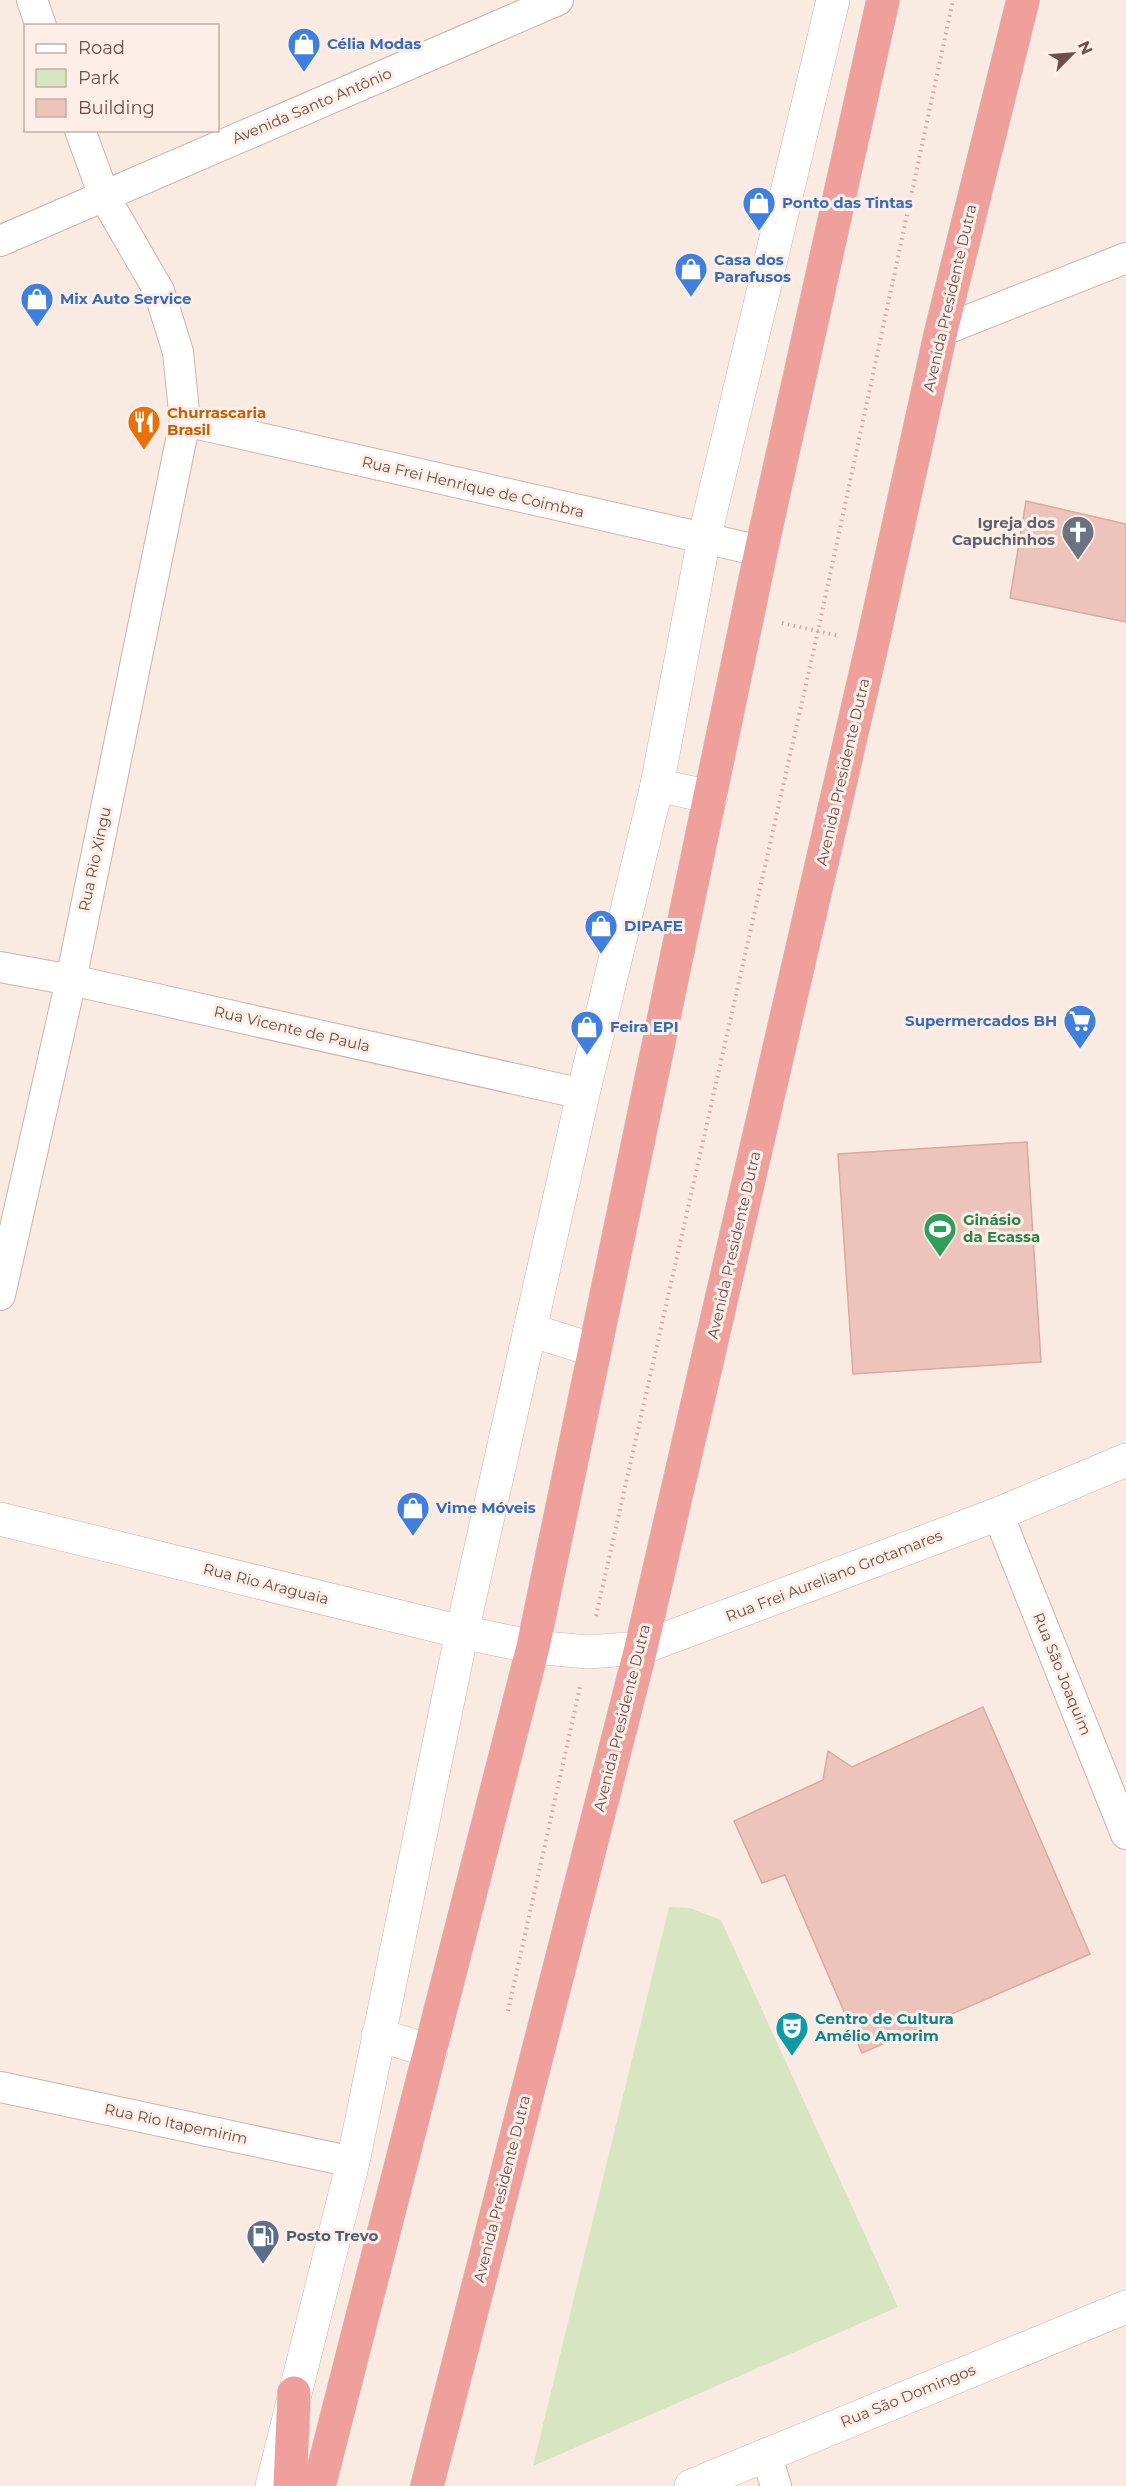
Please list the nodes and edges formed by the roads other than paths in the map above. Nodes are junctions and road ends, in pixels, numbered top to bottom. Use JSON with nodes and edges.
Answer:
{"nodes":[{"id":1,"x":32,"y":0,"type":"edge"},
{"id":2,"x":558,"y":0,"type":"edge"},
{"id":3,"x":833,"y":0,"type":"edge"},
{"id":4,"x":883,"y":0,"type":"edge"},
{"id":5,"x":1023,"y":0,"type":"edge"},
{"id":6,"x":40,"y":24,"type":"edge"},
{"id":7,"x":81,"y":132,"type":"edge"},
{"id":8,"x":104,"y":196,"type":"junction"},
{"id":9,"x":0,"y":241,"type":"edge"},
{"id":10,"x":1126,"y":258,"type":"edge"},
{"id":11,"x":941,"y":331,"type":"junction"},
{"id":12,"x":185,"y":422,"type":"junction"},
{"id":13,"x":704,"y":539,"type":"junction"},
{"id":14,"x":761,"y":551,"type":"junction"},
{"id":15,"x":657,"y":785,"type":"junction"},
{"id":16,"x":711,"y":797,"type":"junction"},
{"id":17,"x":0,"y":967,"type":"edge"},
{"id":18,"x":70,"y":980,"type":"junction"},
{"id":19,"x":583,"y":1094,"type":"junction"},
{"id":20,"x":0,"y":1294,"type":"edge"},
{"id":21,"x":530,"y":1330,"type":"junction"},
{"id":22,"x":594,"y":1350,"type":"junction"},
{"id":23,"x":1126,"y":1460,"type":"edge"},
{"id":24,"x":998,"y":1514,"type":"junction"},
{"id":25,"x":0,"y":1519,"type":"edge"},
{"id":26,"x":462,"y":1632,"type":"junction"},
{"id":27,"x":532,"y":1647,"type":"junction"},
{"id":28,"x":640,"y":1648,"type":"junction"},
{"id":29,"x":1126,"y":1834,"type":"edge"},
{"id":30,"x":378,"y":2035,"type":"junction"},
{"id":31,"x":431,"y":2051,"type":"junction"},
{"id":32,"x":0,"y":2087,"type":"edge"},
{"id":33,"x":353,"y":2162,"type":"junction"},
{"id":34,"x":1126,"y":2307,"type":"edge"},
{"id":35,"x":294,"y":2393,"type":"junction"},
{"id":36,"x":766,"y":2454,"type":"junction"},
{"id":37,"x":272,"y":2486,"type":"edge"},
{"id":38,"x":290,"y":2486,"type":"edge"},
{"id":39,"x":319,"y":2486,"type":"edge"},
{"id":40,"x":427,"y":2486,"type":"edge"},
{"id":41,"x":691,"y":2486,"type":"edge"},
{"id":42,"x":776,"y":2486,"type":"edge"}],
"edges":[{"from":1,"to":6,"type":"street"},
{"from":2,"to":8,"type":"street","name":"Avenida Santo Antônio"},
{"from":3,"to":13,"type":"street"},
{"from":4,"to":14,"type":"highway"},
{"from":5,"to":11,"type":"highway","name":"Avenida Presidente Dutra"},
{"from":7,"to":8,"type":"street","name":"Rua Rio Xingu"},
{"from":8,"to":9,"type":"street","name":"Avenida Santo Antônio"},
{"from":8,"to":12,"type":"street","name":"Rua Rio Xingu"},
{"from":10,"to":11,"type":"street"},
{"from":11,"to":28,"type":"highway","name":"Avenida Presidente Dutra"},
{"from":12,"to":13,"type":"street","name":"Rua Frei Henrique de Coimbra"},
{"from":12,"to":18,"type":"street","name":"Rua Rio Xingu"},
{"from":13,"to":14,"type":"street","name":"Rua Frei Henrique de Coimbra"},
{"from":13,"to":15,"type":"street"},
{"from":14,"to":16,"type":"highway"},
{"from":15,"to":16,"type":"street"},
{"from":15,"to":19,"type":"street"},
{"from":16,"to":22,"type":"highway"},
{"from":17,"to":18,"type":"street","name":"Rua Vicente de Paula"},
{"from":18,"to":19,"type":"street","name":"Rua Vicente de Paula"},
{"from":18,"to":20,"type":"street","name":"Rua Rio Xingu"},
{"from":19,"to":21,"type":"street"},
{"from":21,"to":22,"type":"street"},
{"from":21,"to":26,"type":"street"},
{"from":22,"to":27,"type":"highway"},
{"from":23,"to":24,"type":"street","name":"Rua Frei Aureliano Grotamares"},
{"from":24,"to":28,"type":"street","name":"Rua Frei Aureliano Grotamares"},
{"from":24,"to":29,"type":"street","name":"Rua São Joaquim"},
{"from":25,"to":26,"type":"street","name":"Rua Rio Araguaia"},
{"from":26,"to":27,"type":"street","name":"Rua Rio Araguaia"},
{"from":26,"to":30,"type":"street"},
{"from":27,"to":28,"type":"street","name":"Rua Frei Aureliano Grotamares"},
{"from":27,"to":31,"type":"highway"},
{"from":28,"to":40,"type":"highway","name":"Avenida Presidente Dutra"},
{"from":30,"to":31,"type":"street"},
{"from":30,"to":33,"type":"street"},
{"from":31,"to":39,"type":"highway"},
{"from":32,"to":33,"type":"street","name":"Rua Rio Itapemirim"},
{"from":33,"to":35,"type":"street"},
{"from":34,"to":36,"type":"street","name":"Rua São Domingos"},
{"from":35,"to":37,"type":"street"},
{"from":35,"to":38,"type":"highway"},
{"from":36,"to":41,"type":"street","name":"Rua São Domingos"},
{"from":36,"to":42,"type":"street"}]}
